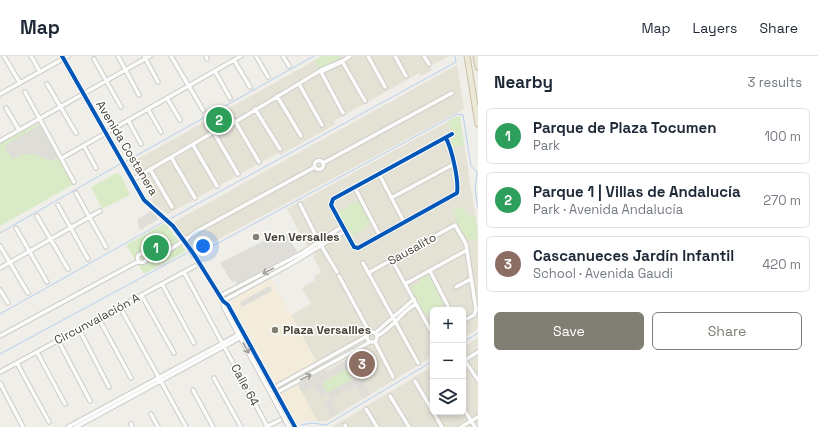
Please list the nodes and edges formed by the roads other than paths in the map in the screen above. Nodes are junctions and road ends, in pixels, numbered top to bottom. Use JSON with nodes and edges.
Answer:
{"nodes":[{"id":1,"x":4,"y":56,"type":"edge"},
{"id":2,"x":31,"y":56,"type":"edge"},
{"id":3,"x":68,"y":56,"type":"edge"},
{"id":4,"x":118,"y":56,"type":"edge"},
{"id":5,"x":150,"y":56,"type":"edge"},
{"id":6,"x":171,"y":56,"type":"edge"},
{"id":7,"x":241,"y":56,"type":"edge"},
{"id":8,"x":256,"y":56,"type":"edge"},
{"id":9,"x":283,"y":56,"type":"edge"},
{"id":10,"x":350,"y":56,"type":"edge"},
{"id":11,"x":368,"y":56,"type":"edge"},
{"id":12,"x":395,"y":56,"type":"edge"},
{"id":13,"x":424,"y":56,"type":"edge"},
{"id":14,"x":467,"y":56,"type":"edge"},
{"id":15,"x":476,"y":56,"type":"edge"},
{"id":16,"x":62,"y":57,"type":"edge"},
{"id":17,"x":144,"y":57,"type":"edge"},
{"id":18,"x":94,"y":59,"type":"dead end"},
{"id":19,"x":234,"y":60,"type":"junction"},
{"id":20,"x":342,"y":61,"type":"junction"},
{"id":21,"x":429,"y":64,"type":"dead end"},
{"id":22,"x":289,"y":66,"type":"dead end"},
{"id":23,"x":478,"y":67,"type":"edge"},
{"id":24,"x":125,"y":70,"type":"junction"},
{"id":25,"x":215,"y":71,"type":"junction"},
{"id":26,"x":40,"y":72,"type":"junction"},
{"id":27,"x":321,"y":72,"type":"junction"},
{"id":28,"x":406,"y":76,"type":"dead end"},
{"id":29,"x":268,"y":77,"type":"dead end"},
{"id":30,"x":106,"y":81,"type":"junction"},
{"id":31,"x":158,"y":82,"type":"dead end"},
{"id":32,"x":20,"y":83,"type":"junction"},
{"id":33,"x":47,"y":84,"type":"dead end"},
{"id":34,"x":299,"y":84,"type":"junction"},
{"id":35,"x":188,"y":86,"type":"junction"},
{"id":36,"x":250,"y":87,"type":"dead end"},
{"id":37,"x":386,"y":88,"type":"dead end"},
{"id":38,"x":25,"y":92,"type":"dead end"},
{"id":39,"x":452,"y":93,"type":"dead end"},
{"id":40,"x":0,"y":94,"type":"edge"},
{"id":41,"x":83,"y":94,"type":"junction"},
{"id":42,"x":139,"y":95,"type":"dead end"},
{"id":43,"x":277,"y":96,"type":"junction"},
{"id":44,"x":168,"y":98,"type":"junction"},
{"id":45,"x":230,"y":98,"type":"dead end"},
{"id":46,"x":365,"y":101,"type":"dead end"},
{"id":47,"x":60,"y":107,"type":"junction"},
{"id":48,"x":121,"y":107,"type":"dead end"},
{"id":49,"x":6,"y":108,"type":"dead end"},
{"id":50,"x":148,"y":109,"type":"junction"},
{"id":51,"x":255,"y":109,"type":"junction"},
{"id":52,"x":203,"y":110,"type":"dead end"},
{"id":53,"x":343,"y":113,"type":"dead end"},
{"id":54,"x":40,"y":118,"type":"junction"},
{"id":55,"x":128,"y":120,"type":"junction"},
{"id":56,"x":180,"y":120,"type":"dead end"},
{"id":57,"x":235,"y":121,"type":"junction"},
{"id":58,"x":478,"y":124,"type":"edge"},
{"id":59,"x":322,"y":125,"type":"dead end"},
{"id":60,"x":19,"y":130,"type":"junction"},
{"id":61,"x":161,"y":132,"type":"dead end"},
{"id":62,"x":76,"y":133,"type":"dead end"},
{"id":63,"x":106,"y":133,"type":"junction"},
{"id":64,"x":214,"y":133,"type":"junction"},
{"id":65,"x":452,"y":134,"type":"dead end"},
{"id":66,"x":301,"y":136,"type":"dead end"},
{"id":67,"x":446,"y":138,"type":"junction"},
{"id":68,"x":0,"y":141,"type":"edge"},
{"id":69,"x":141,"y":144,"type":"dead end"},
{"id":70,"x":193,"y":145,"type":"junction"},
{"id":71,"x":84,"y":146,"type":"junction"},
{"id":72,"x":280,"y":149,"type":"dead end"},
{"id":73,"x":171,"y":157,"type":"junction"},
{"id":74,"x":62,"y":158,"type":"junction"},
{"id":75,"x":259,"y":162,"type":"dead end"},
{"id":76,"x":322,"y":163,"type":"junction"},
{"id":77,"x":454,"y":164,"type":"junction"},
{"id":78,"x":315,"y":167,"type":"junction"},
{"id":79,"x":96,"y":168,"type":"dead end"},
{"id":80,"x":150,"y":169,"type":"junction"},
{"id":81,"x":238,"y":174,"type":"dead end"},
{"id":82,"x":379,"y":174,"type":"junction"},
{"id":83,"x":132,"y":180,"type":"junction"},
{"id":84,"x":74,"y":182,"type":"dead end"},
{"id":85,"x":217,"y":186,"type":"dead end"},
{"id":86,"x":355,"y":188,"type":"junction"},
{"id":87,"x":76,"y":194,"type":"dead end"},
{"id":88,"x":195,"y":198,"type":"dead end"},
{"id":89,"x":391,"y":198,"type":"junction"},
{"id":90,"x":300,"y":204,"type":"dead end"},
{"id":91,"x":58,"y":205,"type":"dead end"},
{"id":92,"x":172,"y":207,"type":"dead end"},
{"id":93,"x":100,"y":211,"type":"dead end"},
{"id":94,"x":37,"y":216,"type":"dead end"},
{"id":95,"x":90,"y":217,"type":"junction"},
{"id":96,"x":404,"y":222,"type":"junction"},
{"id":97,"x":342,"y":226,"type":"junction"},
{"id":98,"x":16,"y":228,"type":"dead end"},
{"id":99,"x":70,"y":228,"type":"junction"},
{"id":100,"x":345,"y":231,"type":"junction"},
{"id":101,"x":380,"y":236,"type":"junction"},
{"id":102,"x":51,"y":239,"type":"junction"},
{"id":103,"x":184,"y":241,"type":"junction"},
{"id":104,"x":319,"y":242,"type":"junction"},
{"id":105,"x":0,"y":246,"type":"edge"},
{"id":106,"x":106,"y":247,"type":"dead end"},
{"id":107,"x":322,"y":247,"type":"junction"},
{"id":108,"x":467,"y":250,"type":"junction"},
{"id":109,"x":30,"y":251,"type":"junction"},
{"id":110,"x":146,"y":256,"type":"junction"},
{"id":111,"x":88,"y":259,"type":"dead end"},
{"id":112,"x":392,"y":260,"type":"junction"},
{"id":113,"x":138,"y":261,"type":"junction"},
{"id":114,"x":287,"y":261,"type":"junction"},
{"id":115,"x":9,"y":262,"type":"junction"},
{"id":116,"x":363,"y":263,"type":"dead end"},
{"id":117,"x":289,"y":265,"type":"junction"},
{"id":118,"x":195,"y":266,"type":"dead end"},
{"id":119,"x":0,"y":268,"type":"edge"},
{"id":120,"x":68,"y":269,"type":"dead end"},
{"id":121,"x":430,"y":271,"type":"junction"},
{"id":122,"x":184,"y":272,"type":"junction"},
{"id":123,"x":368,"y":273,"type":"junction"},
{"id":124,"x":471,"y":279,"type":"junction"},
{"id":125,"x":47,"y":282,"type":"dead end"},
{"id":126,"x":162,"y":284,"type":"junction"},
{"id":127,"x":405,"y":284,"type":"junction"},
{"id":128,"x":456,"y":287,"type":"dead end"},
{"id":129,"x":0,"y":290,"type":"edge"},
{"id":130,"x":28,"y":293,"type":"dead end"},
{"id":131,"x":142,"y":296,"type":"junction"},
{"id":132,"x":220,"y":296,"type":"junction"},
{"id":133,"x":414,"y":299,"type":"junction"},
{"id":134,"x":223,"y":301,"type":"junction"},
{"id":135,"x":8,"y":303,"type":"dead end"},
{"id":136,"x":416,"y":304,"type":"junction"},
{"id":137,"x":120,"y":307,"type":"junction"},
{"id":138,"x":448,"y":307,"type":"edge"},
{"id":139,"x":98,"y":319,"type":"junction"},
{"id":140,"x":394,"y":319,"type":"junction"},
{"id":141,"x":466,"y":320,"type":"edge"},
{"id":142,"x":79,"y":329,"type":"junction"},
{"id":143,"x":430,"y":330,"type":"edge"},
{"id":144,"x":244,"y":334,"type":"junction"},
{"id":145,"x":376,"y":335,"type":"junction"},
{"id":146,"x":0,"y":336,"type":"edge"},
{"id":147,"x":239,"y":336,"type":"junction"},
{"id":148,"x":370,"y":339,"type":"junction"},
{"id":149,"x":58,"y":340,"type":"junction"},
{"id":150,"x":194,"y":343,"type":"dead end"},
{"id":151,"x":223,"y":345,"type":"junction"},
{"id":152,"x":341,"y":351,"type":"junction"},
{"id":153,"x":37,"y":352,"type":"junction"},
{"id":154,"x":478,"y":352,"type":"edge"},
{"id":155,"x":174,"y":353,"type":"dead end"},
{"id":156,"x":344,"y":356,"type":"junction"},
{"id":157,"x":466,"y":358,"type":"edge"},
{"id":158,"x":327,"y":359,"type":"junction"},
{"id":159,"x":466,"y":362,"type":"edge"},
{"id":160,"x":17,"y":363,"type":"junction"},
{"id":161,"x":331,"y":363,"type":"junction"},
{"id":162,"x":418,"y":363,"type":"dead end"},
{"id":163,"x":0,"y":372,"type":"edge"},
{"id":164,"x":393,"y":377,"type":"dead end"},
{"id":165,"x":131,"y":378,"type":"dead end"},
{"id":166,"x":214,"y":378,"type":"dead end"},
{"id":167,"x":160,"y":379,"type":"junction"},
{"id":168,"x":478,"y":380,"type":"edge"},
{"id":169,"x":415,"y":381,"type":"dead end"},
{"id":170,"x":0,"y":383,"type":"edge"},
{"id":171,"x":109,"y":387,"type":"dead end"},
{"id":172,"x":274,"y":388,"type":"junction"},
{"id":173,"x":193,"y":390,"type":"dead end"},
{"id":174,"x":269,"y":391,"type":"junction"},
{"id":175,"x":276,"y":393,"type":"junction"},
{"id":176,"x":272,"y":395,"type":"junction"},
{"id":177,"x":390,"y":396,"type":"dead end"},
{"id":178,"x":90,"y":401,"type":"dead end"},
{"id":179,"x":65,"y":404,"type":"dead end"},
{"id":180,"x":111,"y":406,"type":"junction"},
{"id":181,"x":366,"y":409,"type":"dead end"},
{"id":182,"x":466,"y":413,"type":"edge"},
{"id":183,"x":151,"y":414,"type":"dead end"},
{"id":184,"x":478,"y":417,"type":"edge"},
{"id":185,"x":280,"y":420,"type":"dead end"},
{"id":186,"x":471,"y":421,"type":"junction"},
{"id":187,"x":49,"y":422,"type":"dead end"},
{"id":188,"x":23,"y":427,"type":"edge"},
{"id":189,"x":68,"y":427,"type":"edge"},
{"id":190,"x":76,"y":427,"type":"edge"},
{"id":191,"x":158,"y":427,"type":"edge"},
{"id":192,"x":186,"y":427,"type":"edge"},
{"id":193,"x":213,"y":427,"type":"edge"},
{"id":194,"x":241,"y":427,"type":"edge"},
{"id":195,"x":267,"y":427,"type":"edge"},
{"id":196,"x":289,"y":427,"type":"edge"},
{"id":197,"x":295,"y":427,"type":"edge"},
{"id":198,"x":378,"y":427,"type":"edge"},
{"id":199,"x":409,"y":427,"type":"edge"},
{"id":200,"x":442,"y":427,"type":"edge"},
{"id":201,"x":461,"y":427,"type":"edge"},
{"id":202,"x":475,"y":427,"type":"edge"}],
"edges":[{"from":1,"to":32,"type":"street"},
{"from":2,"to":26,"type":"street"},
{"from":3,"to":16,"type":"street"},
{"from":4,"to":24,"type":"street"},
{"from":5,"to":17,"type":"street"},
{"from":6,"to":35,"type":"street"},
{"from":7,"to":19,"type":"street"},
{"from":8,"to":29,"type":"street"},
{"from":9,"to":22,"type":"street"},
{"from":10,"to":20,"type":"street"},
{"from":11,"to":37,"type":"street"},
{"from":12,"to":28,"type":"street"},
{"from":13,"to":21,"type":"street"},
{"from":14,"to":58,"type":"highway"},
{"from":15,"to":23,"type":"highway"},
{"from":16,"to":26,"type":"street"},
{"from":16,"to":41,"type":"street","name":"Avenida Costanera"},
{"from":17,"to":24,"type":"street"},
{"from":17,"to":31,"type":"street"},
{"from":18,"to":30,"type":"street"},
{"from":19,"to":25,"type":"street"},
{"from":19,"to":36,"type":"street"},
{"from":20,"to":27,"type":"street"},
{"from":20,"to":46,"type":"street"},
{"from":24,"to":30,"type":"street"},
{"from":24,"to":42,"type":"street"},
{"from":25,"to":35,"type":"street"},
{"from":25,"to":45,"type":"street"},
{"from":26,"to":32,"type":"street"},
{"from":27,"to":34,"type":"street"},
{"from":27,"to":53,"type":"street"},
{"from":30,"to":41,"type":"street"},
{"from":30,"to":48,"type":"street"},
{"from":32,"to":40,"type":"street"},
{"from":33,"to":47,"type":"street"},
{"from":34,"to":43,"type":"street"},
{"from":34,"to":59,"type":"street"},
{"from":35,"to":44,"type":"street"},
{"from":35,"to":52,"type":"street"},
{"from":38,"to":54,"type":"street"},
{"from":39,"to":76,"type":"street"},
{"from":41,"to":47,"type":"street"},
{"from":41,"to":63,"type":"street","name":"Avenida Costanera"},
{"from":43,"to":51,"type":"street"},
{"from":43,"to":66,"type":"street"},
{"from":44,"to":50,"type":"street"},
{"from":44,"to":56,"type":"street"},
{"from":47,"to":54,"type":"street"},
{"from":47,"to":62,"type":"street"},
{"from":49,"to":60,"type":"street"},
{"from":50,"to":55,"type":"street"},
{"from":50,"to":61,"type":"street"},
{"from":51,"to":57,"type":"street"},
{"from":51,"to":72,"type":"street"},
{"from":54,"to":60,"type":"street"},
{"from":54,"to":74,"type":"street"},
{"from":55,"to":63,"type":"street"},
{"from":55,"to":69,"type":"street"},
{"from":57,"to":64,"type":"street"},
{"from":57,"to":75,"type":"street"},
{"from":60,"to":68,"type":"street"},
{"from":63,"to":71,"type":"street"},
{"from":63,"to":83,"type":"street","name":"Avenida Costanera"},
{"from":64,"to":70,"type":"street"},
{"from":64,"to":81,"type":"street"},
{"from":65,"to":67,"type":"street"},
{"from":67,"to":77,"type":"street"},
{"from":67,"to":82,"type":"street"},
{"from":70,"to":73,"type":"street"},
{"from":70,"to":85,"type":"street"},
{"from":71,"to":74,"type":"street"},
{"from":71,"to":79,"type":"street"},
{"from":73,"to":80,"type":"street"},
{"from":73,"to":88,"type":"street"},
{"from":74,"to":84,"type":"street"},
{"from":76,"to":78,"type":"street"},
{"from":76,"to":78,"type":"street"},
{"from":77,"to":89,"type":"street"},
{"from":77,"to":96,"type":"street"},
{"from":78,"to":103,"type":"street"},
{"from":80,"to":83,"type":"street"},
{"from":80,"to":92,"type":"street"},
{"from":82,"to":86,"type":"street"},
{"from":82,"to":89,"type":"street"},
{"from":83,"to":103,"type":"street","name":"Avenida Costanera"},
{"from":86,"to":97,"type":"street"},
{"from":86,"to":101,"type":"street"},
{"from":87,"to":95,"type":"street"},
{"from":89,"to":96,"type":"street"},
{"from":90,"to":104,"type":"street"},
{"from":91,"to":99,"type":"street"},
{"from":93,"to":95,"type":"street"},
{"from":94,"to":102,"type":"street"},
{"from":95,"to":99,"type":"street"},
{"from":95,"to":106,"type":"street"},
{"from":96,"to":101,"type":"street"},
{"from":97,"to":100,"type":"street"},
{"from":97,"to":104,"type":"street"},
{"from":98,"to":109,"type":"street"},
{"from":99,"to":102,"type":"street"},
{"from":99,"to":111,"type":"street"},
{"from":100,"to":101,"type":"street"},
{"from":100,"to":107,"type":"street"},
{"from":102,"to":109,"type":"street"},
{"from":102,"to":120,"type":"street"},
{"from":103,"to":110,"type":"street"},
{"from":103,"to":132,"type":"street","name":"Avenida Costanera"},
{"from":104,"to":107,"type":"street"},
{"from":104,"to":114,"type":"street"},
{"from":105,"to":115,"type":"street"},
{"from":107,"to":117,"type":"street"},
{"from":107,"to":148,"type":"street"},
{"from":108,"to":112,"type":"street","name":"Sausalito"},
{"from":108,"to":121,"type":"street"},
{"from":108,"to":124,"type":"street"},
{"from":109,"to":115,"type":"street"},
{"from":109,"to":125,"type":"street"},
{"from":110,"to":113,"type":"street"},
{"from":110,"to":113,"type":"street"},
{"from":112,"to":123,"type":"street","name":"Sausalito"},
{"from":112,"to":127,"type":"street"},
{"from":113,"to":146,"type":"street"},
{"from":114,"to":117,"type":"street"},
{"from":114,"to":132,"type":"street","one_way":true},
{"from":115,"to":119,"type":"street"},
{"from":115,"to":130,"type":"street"},
{"from":116,"to":123,"type":"street"},
{"from":117,"to":134,"type":"street"},
{"from":118,"to":122,"type":"street","name":"Circunvalación A"},
{"from":121,"to":127,"type":"street"},
{"from":121,"to":138,"type":"street"},
{"from":122,"to":126,"type":"street","name":"Circunvalación A"},
{"from":122,"to":151,"type":"street","name":"Calle 64"},
{"from":123,"to":140,"type":"street"},
{"from":124,"to":128,"type":"street"},
{"from":124,"to":141,"type":"street"},
{"from":126,"to":131,"type":"street","name":"Circunvalación A"},
{"from":126,"to":150,"type":"street"},
{"from":127,"to":133,"type":"street"},
{"from":129,"to":135,"type":"street"},
{"from":131,"to":137,"type":"street","name":"Circunvalación A"},
{"from":131,"to":155,"type":"street"},
{"from":132,"to":134,"type":"street","name":"Avenida Costanera"},
{"from":133,"to":136,"type":"street"},
{"from":133,"to":140,"type":"street"},
{"from":134,"to":144,"type":"street","name":"Avenida Costanera"},
{"from":134,"to":147,"type":"street","name":"Avenida Costanera"},
{"from":136,"to":140,"type":"street"},
{"from":136,"to":143,"type":"street"},
{"from":137,"to":139,"type":"street","name":"Circunvalación A"},
{"from":137,"to":167,"type":"street"},
{"from":139,"to":142,"type":"street","name":"Circunvalación A"},
{"from":139,"to":165,"type":"street"},
{"from":140,"to":145,"type":"street"},
{"from":140,"to":162,"type":"street"},
{"from":142,"to":149,"type":"street","name":"Circunvalación A"},
{"from":142,"to":171,"type":"street"},
{"from":144,"to":147,"type":"street"},
{"from":144,"to":172,"type":"street","name":"Avenida Costanera"},
{"from":145,"to":148,"type":"street"},
{"from":145,"to":148,"type":"street"},
{"from":147,"to":151,"type":"street"},
{"from":147,"to":174,"type":"street","name":"Avenida Costanera","one_way":true},
{"from":148,"to":152,"type":"street"},
{"from":148,"to":156,"type":"street"},
{"from":148,"to":164,"type":"street"},
{"from":149,"to":153,"type":"street","name":"Circunvalación A"},
{"from":149,"to":178,"type":"street"},
{"from":151,"to":167,"type":"street"},
{"from":151,"to":195,"type":"street","name":"Calle 64"},
{"from":152,"to":156,"type":"street"},
{"from":152,"to":158,"type":"street"},
{"from":153,"to":160,"type":"street","name":"Circunvalación A"},
{"from":153,"to":179,"type":"street"},
{"from":154,"to":157,"type":"street"},
{"from":156,"to":161,"type":"street"},
{"from":158,"to":161,"type":"street"},
{"from":158,"to":172,"type":"street"},
{"from":159,"to":168,"type":"street"},
{"from":160,"to":163,"type":"street","name":"Circunvalación A"},
{"from":160,"to":187,"type":"street"},
{"from":175,"to":161,"type":"street","one_way":true},
{"from":166,"to":194,"type":"street"},
{"from":167,"to":180,"type":"street"},
{"from":167,"to":192,"type":"street"},
{"from":169,"to":200,"type":"street"},
{"from":170,"to":188,"type":"street"},
{"from":172,"to":174,"type":"street"},
{"from":172,"to":175,"type":"street","name":"Avenida Costanera"},
{"from":173,"to":193,"type":"street"},
{"from":174,"to":176,"type":"street","name":"Avenida Costanera"},
{"from":175,"to":176,"type":"street"},
{"from":175,"to":197,"type":"street","name":"Avenida Costanera"},
{"from":176,"to":196,"type":"street","name":"Avenida Costanera"},
{"from":177,"to":199,"type":"street"},
{"from":180,"to":189,"type":"street"},
{"from":180,"to":190,"type":"street"},
{"from":181,"to":198,"type":"street"},
{"from":182,"to":186,"type":"street"},
{"from":183,"to":191,"type":"street"},
{"from":184,"to":186,"type":"street"},
{"from":185,"to":195,"type":"street"},
{"from":186,"to":201,"type":"street"},
{"from":186,"to":202,"type":"street"}]}
